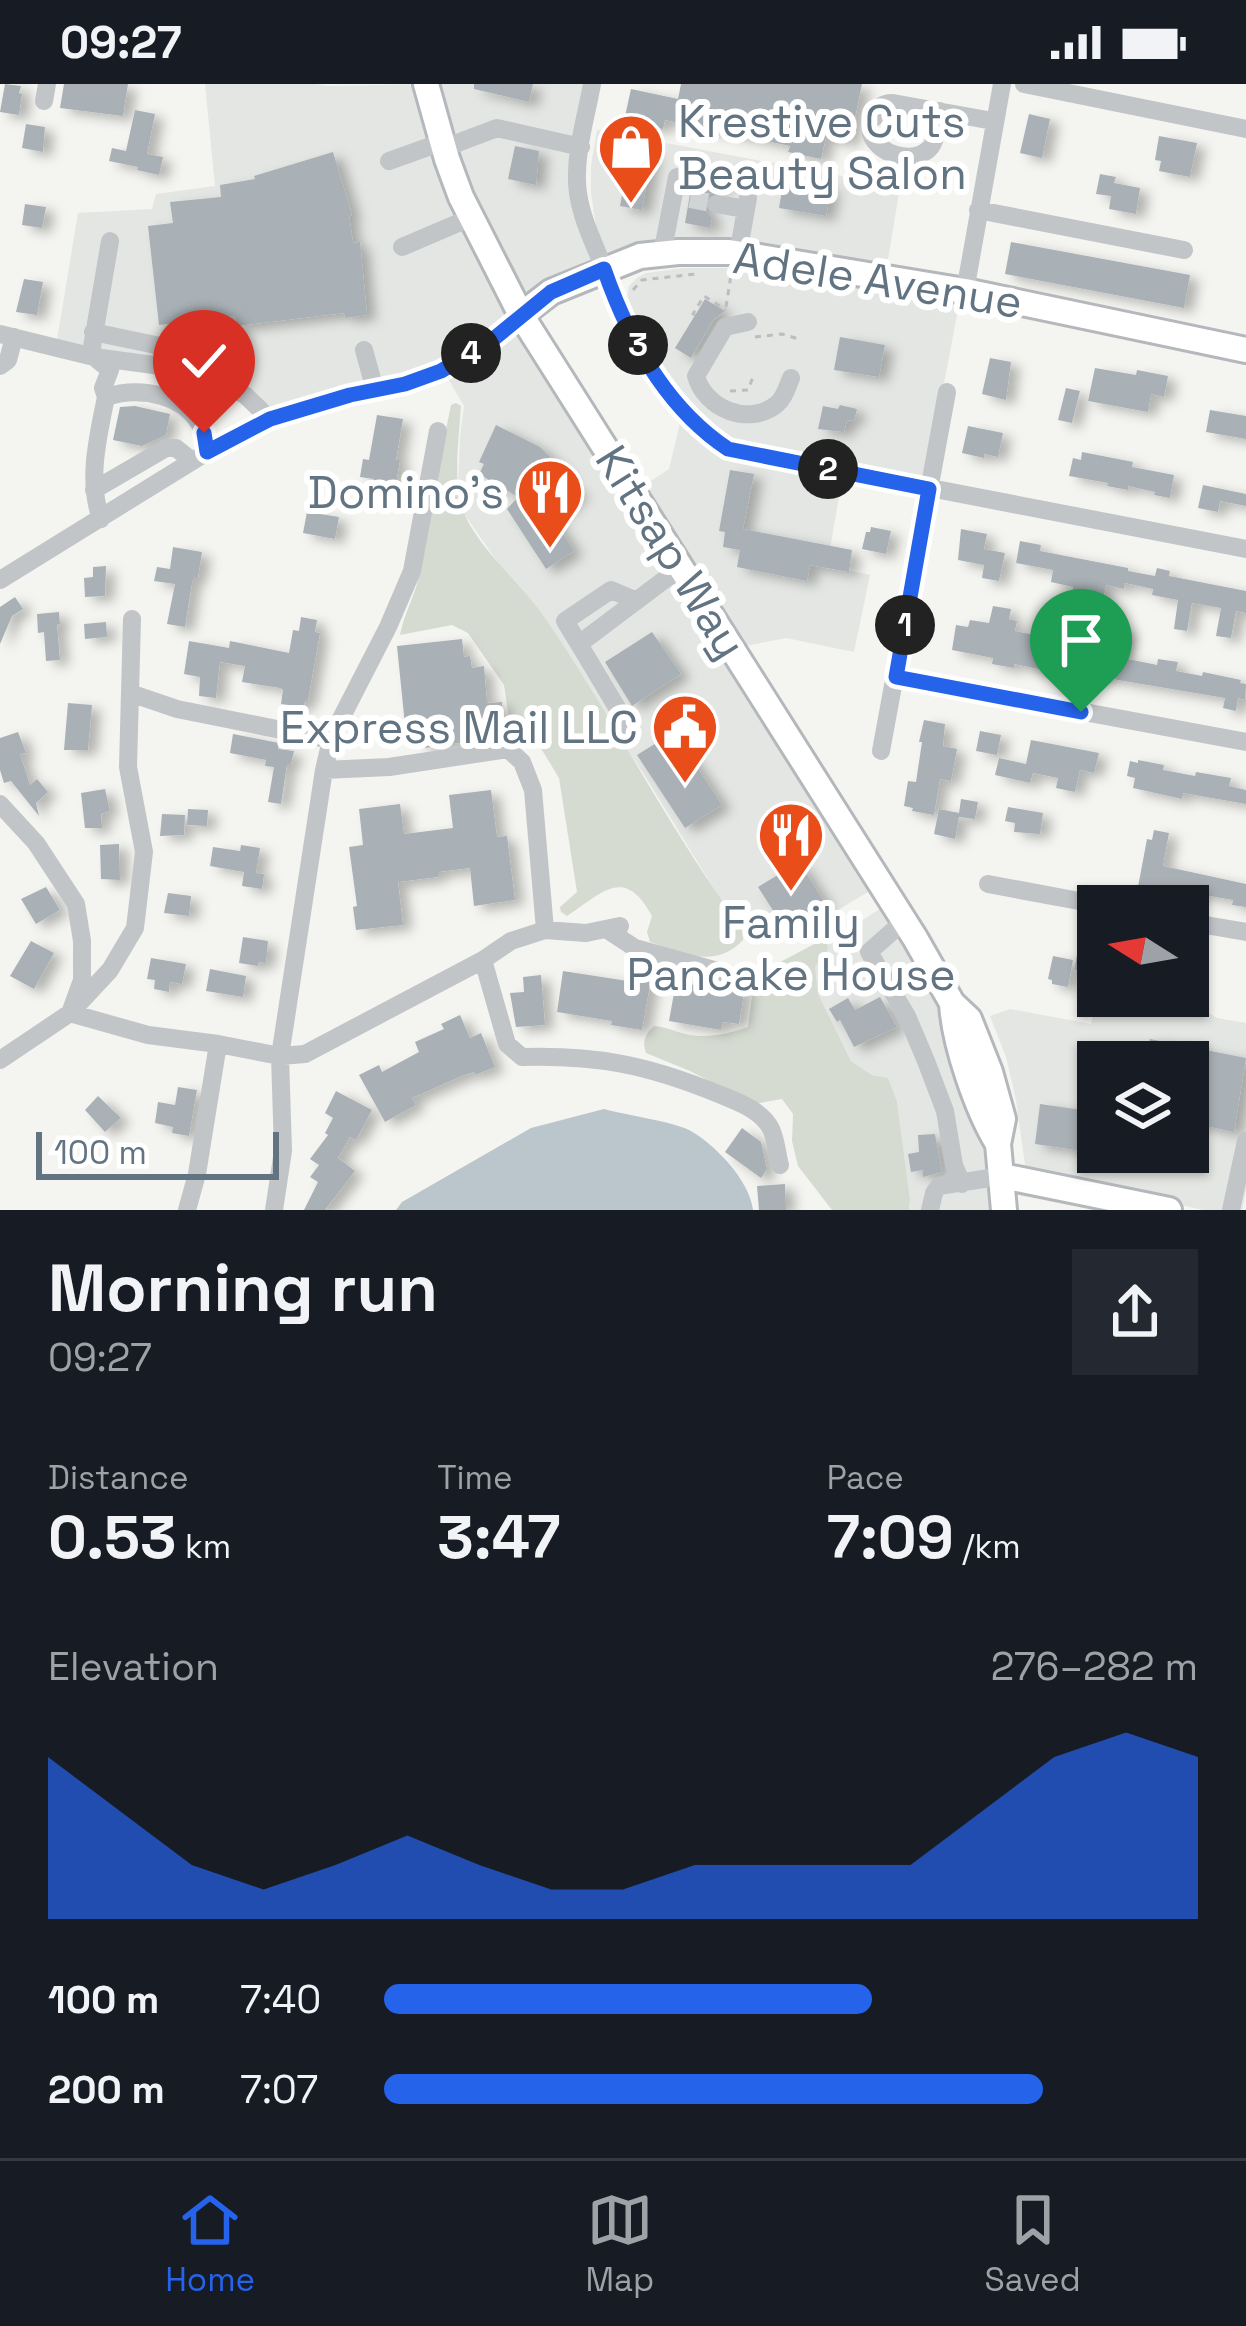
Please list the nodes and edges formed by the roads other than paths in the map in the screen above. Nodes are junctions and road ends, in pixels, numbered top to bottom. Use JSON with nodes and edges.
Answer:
{"nodes":[{"id":1,"x":426,"y":84,"type":"edge"},
{"id":2,"x":592,"y":84,"type":"edge"},
{"id":3,"x":1002,"y":84,"type":"edge"},
{"id":4,"x":1024,"y":84,"type":"edge"},
{"id":5,"x":940,"y":111,"type":"junction"},
{"id":6,"x":994,"y":122,"type":"junction"},
{"id":7,"x":1246,"y":129,"type":"edge"},
{"id":8,"x":443,"y":145,"type":"junction"},
{"id":9,"x":581,"y":147,"type":"junction"},
{"id":10,"x":389,"y":161,"type":"dead end"},
{"id":11,"x":680,"y":190,"type":"dead end"},
{"id":12,"x":716,"y":203,"type":"tunnel mouth"},
{"id":13,"x":979,"y":210,"type":"junction"},
{"id":14,"x":470,"y":218,"type":"junction"},
{"id":15,"x":110,"y":241,"type":"dead end"},
{"id":16,"x":402,"y":247,"type":"dead end"},
{"id":17,"x":1184,"y":250,"type":"dead end"},
{"id":18,"x":662,"y":254,"type":"junction"},
{"id":19,"x":734,"y":264,"type":"junction"},
{"id":20,"x":604,"y":269,"type":"junction"},
{"id":21,"x":965,"y":291,"type":"junction"},
{"id":22,"x":521,"y":315,"type":"junction"},
{"id":23,"x":748,"y":322,"type":"dead end"},
{"id":24,"x":93,"y":332,"type":"junction"},
{"id":25,"x":7,"y":335,"type":"edge"},
{"id":26,"x":170,"y":348,"type":"dead end"},
{"id":27,"x":364,"y":350,"type":"dead end"},
{"id":28,"x":1246,"y":350,"type":"edge"},
{"id":29,"x":94,"y":357,"type":"junction"},
{"id":30,"x":0,"y":366,"type":"edge"},
{"id":31,"x":791,"y":378,"type":"dead end"},
{"id":32,"x":375,"y":390,"type":"junction"},
{"id":33,"x":947,"y":392,"type":"dead end"},
{"id":34,"x":106,"y":397,"type":"junction"},
{"id":35,"x":270,"y":419,"type":"junction"},
{"id":36,"x":438,"y":431,"type":"dead end"},
{"id":37,"x":199,"y":456,"type":"junction"},
{"id":38,"x":929,"y":489,"type":"junction"},
{"id":39,"x":94,"y":490,"type":"junction"},
{"id":40,"x":101,"y":519,"type":"junction"},
{"id":41,"x":1246,"y":549,"type":"edge"},
{"id":42,"x":680,"y":568,"type":"junction"},
{"id":43,"x":0,"y":580,"type":"edge"},
{"id":44,"x":132,"y":619,"type":"dead end"},
{"id":45,"x":896,"y":677,"type":"junction"},
{"id":46,"x":130,"y":693,"type":"junction"},
{"id":47,"x":628,"y":726,"type":"dead end"},
{"id":48,"x":331,"y":740,"type":"junction"},
{"id":49,"x":1246,"y":742,"type":"edge"},
{"id":50,"x":881,"y":751,"type":"dead end"},
{"id":51,"x":324,"y":770,"type":"junction"},
{"id":52,"x":0,"y":804,"type":"edge"},
{"id":53,"x":988,"y":884,"type":"dead end"},
{"id":54,"x":1077,"y":901,"type":"edge"},
{"id":55,"x":904,"y":921,"type":"junction"},
{"id":56,"x":1209,"y":926,"type":"edge"},
{"id":57,"x":545,"y":930,"type":"junction"},
{"id":58,"x":1246,"y":932,"type":"edge"},
{"id":59,"x":483,"y":960,"type":"junction"},
{"id":60,"x":721,"y":972,"type":"dead end"},
{"id":61,"x":952,"y":1003,"type":"junction"},
{"id":62,"x":70,"y":1013,"type":"junction"},
{"id":63,"x":218,"y":1044,"type":"junction"},
{"id":64,"x":960,"y":1046,"type":"junction"},
{"id":65,"x":280,"y":1057,"type":"junction"},
{"id":66,"x":0,"y":1060,"type":"edge"},
{"id":67,"x":926,"y":1060,"type":"junction"},
{"id":68,"x":1246,"y":1142,"type":"edge"},
{"id":69,"x":998,"y":1144,"type":"junction"},
{"id":70,"x":780,"y":1166,"type":"dead end"},
{"id":71,"x":1002,"y":1176,"type":"junction"},
{"id":72,"x":962,"y":1184,"type":"junction"},
{"id":73,"x":1108,"y":1202,"type":"edge"},
{"id":74,"x":187,"y":1210,"type":"edge"},
{"id":75,"x":274,"y":1210,"type":"edge"},
{"id":76,"x":930,"y":1210,"type":"edge"},
{"id":77,"x":1004,"y":1210,"type":"edge"},
{"id":78,"x":1058,"y":1210,"type":"edge"},
{"id":79,"x":1169,"y":1210,"type":"edge"},
{"id":80,"x":1231,"y":1210,"type":"edge"}],
"edges":[{"from":1,"to":8,"type":"main road","name":"Kitsap Way"},
{"from":2,"to":9,"type":"street"},
{"from":3,"to":6,"type":"street"},
{"from":4,"to":7,"type":"street"},
{"from":5,"to":5,"type":"street"},
{"from":5,"to":6,"type":"street"},
{"from":6,"to":13,"type":"street"},
{"from":8,"to":9,"type":"street"},
{"from":8,"to":10,"type":"street"},
{"from":8,"to":14,"type":"main road","name":"Kitsap Way"},
{"from":9,"to":20,"type":"street"},
{"from":11,"to":18,"type":"street"},
{"from":12,"to":19,"type":"street"},
{"from":13,"to":17,"type":"street"},
{"from":13,"to":21,"type":"street"},
{"from":14,"to":16,"type":"street"},
{"from":14,"to":22,"type":"main road","name":"Kitsap Way"},
{"from":15,"to":24,"type":"street"},
{"from":18,"to":19,"type":"main road","name":"Adele Avenue"},
{"from":18,"to":20,"type":"main road","name":"Adele Avenue"},
{"from":19,"to":21,"type":"main road","name":"Adele Avenue"},
{"from":20,"to":22,"type":"main road","name":"Adele Avenue"},
{"from":20,"to":38,"type":"street"},
{"from":21,"to":28,"type":"main road","name":"Adele Avenue"},
{"from":22,"to":32,"type":"street"},
{"from":22,"to":42,"type":"main road","name":"Kitsap Way"},
{"from":23,"to":31,"type":"street"},
{"from":24,"to":26,"type":"street"},
{"from":24,"to":29,"type":"street"},
{"from":25,"to":29,"type":"street"},
{"from":25,"to":30,"type":"street"},
{"from":27,"to":32,"type":"street"},
{"from":29,"to":34,"type":"street"},
{"from":29,"to":35,"type":"street"},
{"from":32,"to":35,"type":"street"},
{"from":33,"to":38,"type":"street"},
{"from":34,"to":37,"type":"street"},
{"from":34,"to":39,"type":"street"},
{"from":35,"to":37,"type":"street"},
{"from":36,"to":48,"type":"street"},
{"from":37,"to":39,"type":"street"},
{"from":37,"to":40,"type":"street"},
{"from":38,"to":41,"type":"street"},
{"from":38,"to":45,"type":"street"},
{"from":39,"to":40,"type":"street"},
{"from":40,"to":43,"type":"street"},
{"from":42,"to":47,"type":"street"},
{"from":42,"to":55,"type":"main road","name":"Kitsap Way"},
{"from":44,"to":46,"type":"street"},
{"from":45,"to":49,"type":"street"},
{"from":45,"to":50,"type":"street"},
{"from":46,"to":48,"type":"street"},
{"from":46,"to":62,"type":"street"},
{"from":48,"to":51,"type":"street"},
{"from":51,"to":57,"type":"street"},
{"from":51,"to":65,"type":"street"},
{"from":52,"to":62,"type":"street"},
{"from":53,"to":54,"type":"street"},
{"from":55,"to":61,"type":"main road","name":"Kitsap Way"},
{"from":55,"to":67,"type":"street"},
{"from":56,"to":58,"type":"street"},
{"from":57,"to":59,"type":"street"},
{"from":57,"to":60,"type":"street"},
{"from":59,"to":65,"type":"street"},
{"from":59,"to":70,"type":"street"},
{"from":61,"to":64,"type":"main road","name":"Kitsap Way"},
{"from":61,"to":69,"type":"main road","name":"Kitsap Way"},
{"from":62,"to":63,"type":"street"},
{"from":62,"to":66,"type":"street"},
{"from":63,"to":65,"type":"street"},
{"from":63,"to":74,"type":"street"},
{"from":64,"to":67,"type":"street"},
{"from":64,"to":69,"type":"main road","name":"Kitsap Way"},
{"from":65,"to":75,"type":"street"},
{"from":67,"to":72,"type":"street"},
{"from":68,"to":80,"type":"street"},
{"from":69,"to":71,"type":"main road","name":"Kitsap Way"},
{"from":71,"to":72,"type":"street"},
{"from":71,"to":73,"type":"main road"},
{"from":71,"to":77,"type":"main road","name":"Kitsap Way"},
{"from":72,"to":76,"type":"street"},
{"from":73,"to":78,"type":"main road"},
{"from":73,"to":79,"type":"main road"}]}
